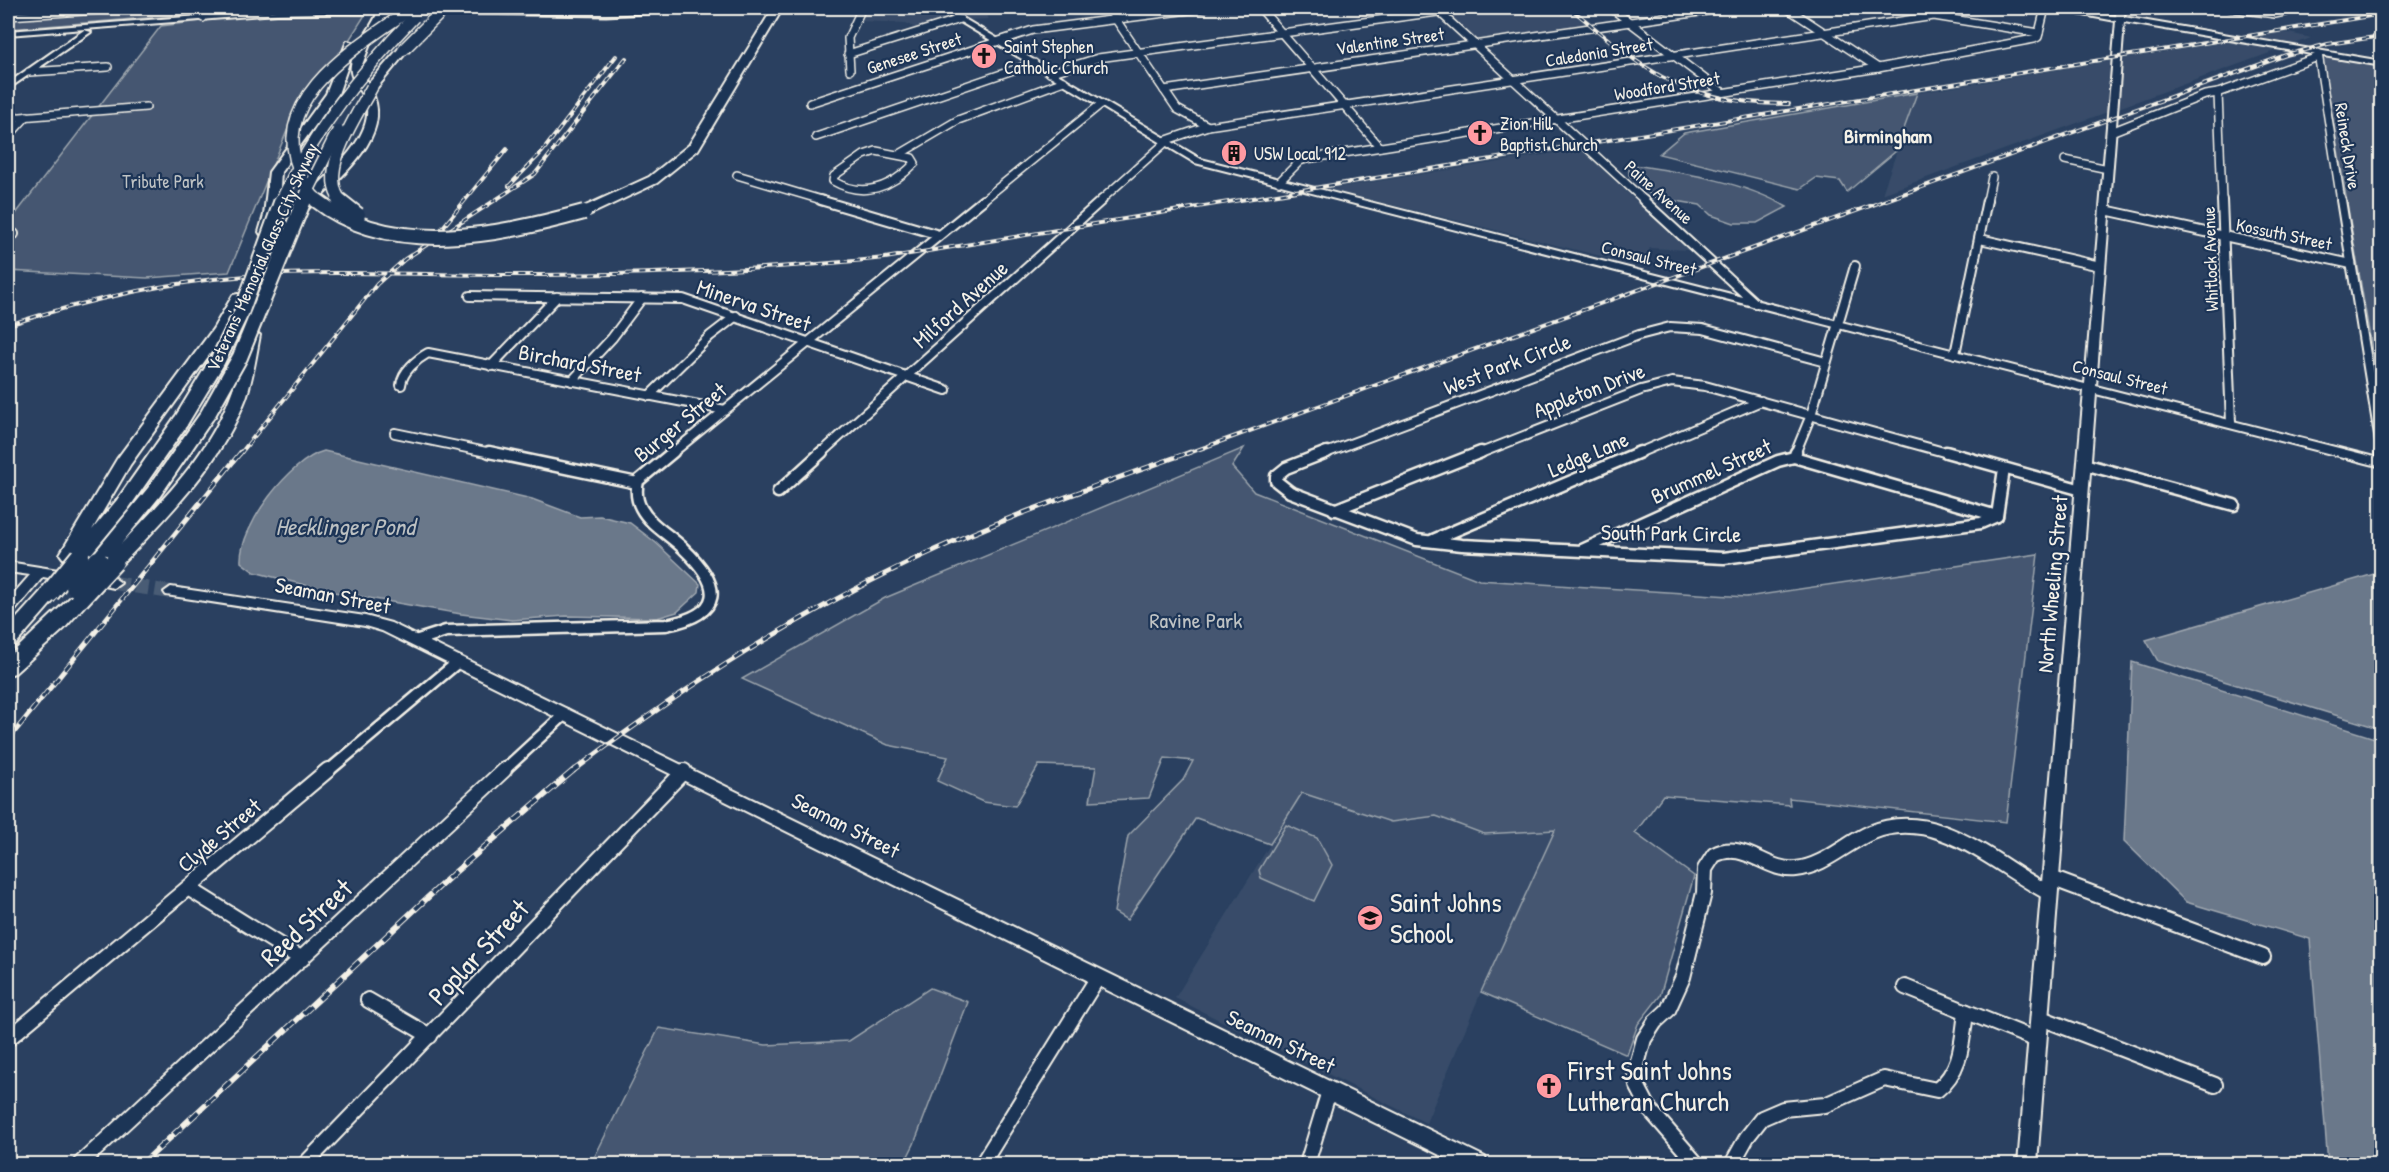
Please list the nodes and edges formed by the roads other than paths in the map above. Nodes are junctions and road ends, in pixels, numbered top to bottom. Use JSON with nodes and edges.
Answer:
{"nodes":[{"id":1,"x":128,"y":8,"type":"edge"},
{"id":2,"x":210,"y":8,"type":"edge"},
{"id":3,"x":412,"y":8,"type":"edge"},
{"id":4,"x":423,"y":8,"type":"edge"},
{"id":5,"x":445,"y":8,"type":"edge"},
{"id":6,"x":683,"y":8,"type":"edge"},
{"id":7,"x":771,"y":8,"type":"edge"},
{"id":8,"x":778,"y":8,"type":"edge"},
{"id":9,"x":862,"y":8,"type":"edge"},
{"id":10,"x":941,"y":8,"type":"edge"},
{"id":11,"x":1108,"y":8,"type":"edge"},
{"id":12,"x":1204,"y":8,"type":"edge"},
{"id":13,"x":1260,"y":8,"type":"edge"},
{"id":14,"x":1467,"y":8,"type":"edge"},
{"id":15,"x":1611,"y":8,"type":"edge"},
{"id":16,"x":1727,"y":8,"type":"edge"},
{"id":17,"x":1787,"y":8,"type":"edge"},
{"id":18,"x":2044,"y":8,"type":"edge"},
{"id":19,"x":2056,"y":8,"type":"edge"},
{"id":20,"x":2121,"y":8,"type":"edge"},
{"id":21,"x":2230,"y":8,"type":"edge"},
{"id":22,"x":2302,"y":8,"type":"edge"},
{"id":23,"x":384,"y":9,"type":"edge"},
{"id":24,"x":1437,"y":9,"type":"edge"},
{"id":25,"x":8,"y":16,"type":"edge"},
{"id":26,"x":203,"y":18,"type":"junction"},
{"id":27,"x":960,"y":19,"type":"junction"},
{"id":28,"x":1116,"y":19,"type":"junction"},
{"id":29,"x":2120,"y":19,"type":"junction"},
{"id":30,"x":1630,"y":22,"type":"junction"},
{"id":31,"x":91,"y":29,"type":"junction"},
{"id":32,"x":1282,"y":33,"type":"junction"},
{"id":33,"x":1825,"y":33,"type":"junction"},
{"id":34,"x":2039,"y":33,"type":"junction"},
{"id":35,"x":9,"y":34,"type":"edge"},
{"id":36,"x":997,"y":41,"type":"junction"},
{"id":37,"x":1475,"y":44,"type":"junction"},
{"id":38,"x":1138,"y":53,"type":"junction"},
{"id":39,"x":848,"y":54,"type":"junction"},
{"id":40,"x":2318,"y":55,"type":"junction"},
{"id":41,"x":1674,"y":56,"type":"junction"},
{"id":42,"x":1034,"y":63,"type":"junction"},
{"id":43,"x":2382,"y":64,"type":"edge"},
{"id":44,"x":108,"y":67,"type":"dead end"},
{"id":45,"x":1311,"y":68,"type":"junction"},
{"id":46,"x":1878,"y":68,"type":"junction"},
{"id":47,"x":850,"y":70,"type":"dead end"},
{"id":48,"x":29,"y":72,"type":"junction"},
{"id":49,"x":1050,"y":73,"type":"junction"},
{"id":50,"x":1514,"y":80,"type":"junction"},
{"id":51,"x":1064,"y":81,"type":"junction"},
{"id":52,"x":8,"y":87,"type":"edge"},
{"id":53,"x":372,"y":87,"type":"junction"},
{"id":54,"x":1164,"y":90,"type":"junction"},
{"id":55,"x":1722,"y":92,"type":"junction"},
{"id":56,"x":2218,"y":93,"type":"junction"},
{"id":57,"x":810,"y":103,"type":"dead end"},
{"id":58,"x":1101,"y":104,"type":"junction"},
{"id":59,"x":1345,"y":106,"type":"junction"},
{"id":60,"x":146,"y":107,"type":"dead end"},
{"id":61,"x":27,"y":116,"type":"junction"},
{"id":62,"x":8,"y":118,"type":"edge"},
{"id":63,"x":1556,"y":119,"type":"junction"},
{"id":64,"x":1208,"y":126,"type":"junction"},
{"id":65,"x":2110,"y":132,"type":"junction"},
{"id":66,"x":8,"y":137,"type":"edge"},
{"id":67,"x":816,"y":137,"type":"dead end"},
{"id":68,"x":1165,"y":142,"type":"junction"},
{"id":69,"x":1380,"y":147,"type":"junction"},
{"id":70,"x":900,"y":154,"type":"junction"},
{"id":71,"x":2065,"y":160,"type":"dead end"},
{"id":72,"x":2108,"y":169,"type":"junction"},
{"id":73,"x":737,"y":175,"type":"dead end"},
{"id":74,"x":1992,"y":177,"type":"dead end"},
{"id":75,"x":1278,"y":182,"type":"junction"},
{"id":76,"x":582,"y":210,"type":"junction"},
{"id":77,"x":2105,"y":210,"type":"junction"},
{"id":78,"x":939,"y":235,"type":"junction"},
{"id":79,"x":2224,"y":236,"type":"junction"},
{"id":80,"x":1980,"y":239,"type":"junction"},
{"id":81,"x":2351,"y":264,"type":"junction"},
{"id":82,"x":1855,"y":266,"type":"dead end"},
{"id":83,"x":2100,"y":266,"type":"junction"},
{"id":84,"x":470,"y":296,"type":"dead end"},
{"id":85,"x":557,"y":297,"type":"junction"},
{"id":86,"x":642,"y":298,"type":"junction"},
{"id":87,"x":1755,"y":303,"type":"junction"},
{"id":88,"x":736,"y":316,"type":"junction"},
{"id":89,"x":1838,"y":324,"type":"junction"},
{"id":90,"x":808,"y":342,"type":"junction"},
{"id":91,"x":1955,"y":354,"type":"junction"},
{"id":92,"x":1826,"y":362,"type":"junction"},
{"id":93,"x":491,"y":366,"type":"junction"},
{"id":94,"x":906,"y":376,"type":"junction"},
{"id":95,"x":572,"y":381,"type":"junction"},
{"id":96,"x":401,"y":385,"type":"dead end"},
{"id":97,"x":2090,"y":388,"type":"junction"},
{"id":98,"x":946,"y":390,"type":"dead end"},
{"id":99,"x":649,"y":396,"type":"junction"},
{"id":100,"x":1761,"y":401,"type":"junction"},
{"id":101,"x":725,"y":410,"type":"junction"},
{"id":102,"x":1811,"y":415,"type":"junction"},
{"id":103,"x":2231,"y":423,"type":"junction"},
{"id":104,"x":395,"y":433,"type":"dead end"},
{"id":105,"x":1794,"y":457,"type":"junction"},
{"id":106,"x":2382,"y":457,"type":"edge"},
{"id":107,"x":2382,"y":463,"type":"edge"},
{"id":108,"x":2084,"y":464,"type":"junction"},
{"id":109,"x":2004,"y":469,"type":"junction"},
{"id":110,"x":637,"y":483,"type":"junction"},
{"id":111,"x":2082,"y":490,"type":"junction"},
{"id":112,"x":778,"y":492,"type":"dead end"},
{"id":113,"x":2234,"y":506,"type":"dead end"},
{"id":114,"x":1334,"y":510,"type":"junction"},
{"id":115,"x":1997,"y":516,"type":"junction"},
{"id":116,"x":1430,"y":542,"type":"junction"},
{"id":117,"x":1581,"y":550,"type":"junction"},
{"id":118,"x":74,"y":555,"type":"junction"},
{"id":119,"x":106,"y":561,"type":"junction"},
{"id":120,"x":8,"y":567,"type":"edge"},
{"id":121,"x":40,"y":572,"type":"junction"},
{"id":122,"x":114,"y":583,"type":"tunnel mouth"},
{"id":123,"x":171,"y":592,"type":"tunnel mouth"},
{"id":124,"x":57,"y":596,"type":"junction"},
{"id":125,"x":8,"y":609,"type":"edge"},
{"id":126,"x":8,"y":640,"type":"edge"},
{"id":127,"x":415,"y":641,"type":"junction"},
{"id":128,"x":458,"y":662,"type":"junction"},
{"id":129,"x":8,"y":668,"type":"edge"},
{"id":130,"x":565,"y":714,"type":"junction"},
{"id":131,"x":684,"y":771,"type":"junction"},
{"id":132,"x":2050,"y":885,"type":"junction"},
{"id":133,"x":188,"y":888,"type":"junction"},
{"id":134,"x":2263,"y":957,"type":"dead end"},
{"id":135,"x":302,"y":959,"type":"junction"},
{"id":136,"x":1098,"y":977,"type":"junction"},
{"id":137,"x":1905,"y":987,"type":"dead end"},
{"id":138,"x":368,"y":1000,"type":"dead end"},
{"id":139,"x":1966,"y":1012,"type":"junction"},
{"id":140,"x":2041,"y":1018,"type":"junction"},
{"id":141,"x":430,"y":1036,"type":"junction"},
{"id":142,"x":8,"y":1039,"type":"edge"},
{"id":143,"x":2039,"y":1041,"type":"junction"},
{"id":144,"x":2215,"y":1085,"type":"dead end"},
{"id":145,"x":1329,"y":1091,"type":"junction"},
{"id":146,"x":80,"y":1164,"type":"edge"},
{"id":147,"x":305,"y":1164,"type":"edge"},
{"id":148,"x":982,"y":1164,"type":"edge"},
{"id":149,"x":1307,"y":1164,"type":"edge"},
{"id":150,"x":1478,"y":1164,"type":"edge"},
{"id":151,"x":1697,"y":1164,"type":"edge"},
{"id":152,"x":1732,"y":1164,"type":"edge"},
{"id":153,"x":2028,"y":1164,"type":"edge"}],
"edges":[{"from":1,"to":25,"type":"street"},
{"from":2,"to":26,"type":"street"},
{"from":3,"to":76,"type":"highway","bridge":true},
{"from":4,"to":118,"type":"highway","name":"Veterans' Memorial Glass City Skyway","bridge":true},
{"from":5,"to":53,"type":"highway","name":"Veterans' Memorial Glass City Skyway","bridge":true},
{"from":6,"to":23,"type":"main road"},
{"from":7,"to":76,"type":"highway"},
{"from":8,"to":76,"type":"highway"},
{"from":9,"to":39,"type":"street"},
{"from":10,"to":27,"type":"street","name":"Consaul Street"},
{"from":11,"to":28,"type":"street"},
{"from":12,"to":28,"type":"street","name":"Genesee Street"},
{"from":13,"to":32,"type":"street"},
{"from":14,"to":24,"type":"street"},
{"from":15,"to":30,"type":"street"},
{"from":16,"to":30,"type":"street","name":"Valentine Street"},
{"from":17,"to":33,"type":"street"},
{"from":18,"to":34,"type":"street"},
{"from":19,"to":29,"type":"street"},
{"from":20,"to":29,"type":"street","name":"North Wheeling Street"},
{"from":21,"to":22,"type":"street"},
{"from":23,"to":26,"type":"street"},
{"from":23,"to":118,"type":"highway"},
{"from":23,"to":119,"type":"highway"},
{"from":24,"to":32,"type":"street"},
{"from":24,"to":37,"type":"street","name":"Paine Avenue"},
{"from":26,"to":31,"type":"street"},
{"from":27,"to":36,"type":"street","name":"Consaul Street"},
{"from":27,"to":39,"type":"street"},
{"from":28,"to":36,"type":"street","name":"Genesee Street"},
{"from":28,"to":38,"type":"street"},
{"from":29,"to":40,"type":"street"},
{"from":29,"to":65,"type":"street","name":"North Wheeling Street"},
{"from":30,"to":37,"type":"street","name":"Valentine Street"},
{"from":30,"to":41,"type":"street"},
{"from":31,"to":35,"type":"street"},
{"from":31,"to":48,"type":"street"},
{"from":32,"to":38,"type":"street"},
{"from":32,"to":45,"type":"street"},
{"from":33,"to":34,"type":"street","name":"Caledonia Street"},
{"from":33,"to":41,"type":"street","name":"Caledonia Street"},
{"from":33,"to":46,"type":"street"},
{"from":34,"to":46,"type":"street","name":"Woodford Street"},
{"from":36,"to":42,"type":"street","name":"Consaul Street"},
{"from":36,"to":57,"type":"street","name":"Genesee Street"},
{"from":37,"to":45,"type":"street","name":"Valentine Street"},
{"from":37,"to":50,"type":"street","name":"Paine Avenue"},
{"from":38,"to":49,"type":"street"},
{"from":38,"to":54,"type":"street"},
{"from":39,"to":47,"type":"street"},
{"from":40,"to":43,"type":"street"},
{"from":40,"to":56,"type":"street"},
{"from":40,"to":81,"type":"street","name":"Reineck Drive"},
{"from":41,"to":50,"type":"street","name":"Caledonia Street"},
{"from":41,"to":55,"type":"street"},
{"from":42,"to":49,"type":"street","name":"Consaul Street"},
{"from":42,"to":67,"type":"street"},
{"from":44,"to":48,"type":"street"},
{"from":45,"to":54,"type":"street","name":"Valentine Street"},
{"from":45,"to":59,"type":"street"},
{"from":46,"to":55,"type":"street","name":"Woodford Street"},
{"from":48,"to":52,"type":"street"},
{"from":49,"to":51,"type":"street","name":"Consaul Street"},
{"from":50,"to":59,"type":"street","name":"Caledonia Street"},
{"from":50,"to":63,"type":"street","name":"Paine Avenue"},
{"from":51,"to":58,"type":"street","name":"Consaul Street"},
{"from":51,"to":70,"type":"street"},
{"from":53,"to":76,"type":"highway","bridge":true},
{"from":53,"to":119,"type":"highway","name":"Veterans' Memorial Glass City Skyway","bridge":true},
{"from":54,"to":64,"type":"street"},
{"from":55,"to":63,"type":"street","name":"Woodford Street"},
{"from":56,"to":65,"type":"street"},
{"from":56,"to":79,"type":"street","name":"Whitlock Avenue"},
{"from":58,"to":68,"type":"street","name":"Consaul Street"},
{"from":58,"to":78,"type":"street","name":"Burger Street"},
{"from":59,"to":64,"type":"street","name":"Caledonia Street"},
{"from":59,"to":69,"type":"street"},
{"from":60,"to":61,"type":"street"},
{"from":61,"to":62,"type":"street"},
{"from":61,"to":66,"type":"street"},
{"from":63,"to":69,"type":"street","name":"Woodford Street"},
{"from":63,"to":87,"type":"street","name":"Paine Avenue"},
{"from":64,"to":68,"type":"street","name":"Caledonia Street"},
{"from":65,"to":72,"type":"street","name":"North Wheeling Street"},
{"from":68,"to":75,"type":"street","name":"Consaul Street"},
{"from":68,"to":94,"type":"street","name":"Milford Avenue"},
{"from":69,"to":75,"type":"street","name":"Woodford Street"},
{"from":70,"to":70,"type":"street"},
{"from":71,"to":72,"type":"street"},
{"from":72,"to":77,"type":"street","name":"North Wheeling Street"},
{"from":73,"to":78,"type":"street"},
{"from":74,"to":80,"type":"street"},
{"from":75,"to":87,"type":"street","name":"Consaul Street"},
{"from":77,"to":79,"type":"street","name":"Kossuth Street"},
{"from":77,"to":83,"type":"street","name":"North Wheeling Street"},
{"from":78,"to":90,"type":"street","name":"Burger Street"},
{"from":79,"to":81,"type":"street","name":"Kossuth Street"},
{"from":79,"to":103,"type":"street","name":"Whitlock Avenue"},
{"from":80,"to":83,"type":"street"},
{"from":80,"to":91,"type":"street"},
{"from":81,"to":106,"type":"street","name":"Reineck Drive"},
{"from":82,"to":89,"type":"street","name":"Brummel Street"},
{"from":83,"to":97,"type":"street","name":"North Wheeling Street"},
{"from":84,"to":85,"type":"street","name":"Minerva Street"},
{"from":85,"to":86,"type":"street","name":"Minerva Street"},
{"from":85,"to":93,"type":"street"},
{"from":86,"to":88,"type":"street","name":"Minerva Street"},
{"from":86,"to":95,"type":"street"},
{"from":87,"to":89,"type":"street","name":"Consaul Street"},
{"from":88,"to":90,"type":"street","name":"Minerva Street"},
{"from":88,"to":99,"type":"street"},
{"from":89,"to":91,"type":"street","name":"Consaul Street"},
{"from":89,"to":92,"type":"street","name":"Brummel Street"},
{"from":90,"to":94,"type":"street","name":"Minerva Street"},
{"from":90,"to":101,"type":"street","name":"Burger Street"},
{"from":91,"to":97,"type":"street","name":"Consaul Street"},
{"from":92,"to":102,"type":"street","name":"Brummel Street"},
{"from":92,"to":114,"type":"street","name":"West Park Circle"},
{"from":93,"to":95,"type":"street","name":"Birchard Street"},
{"from":93,"to":96,"type":"street","name":"Birchard Street"},
{"from":94,"to":98,"type":"street","name":"Minerva Street"},
{"from":94,"to":112,"type":"street","name":"Milford Avenue"},
{"from":95,"to":99,"type":"street","name":"Birchard Street"},
{"from":97,"to":103,"type":"street","name":"Consaul Street"},
{"from":97,"to":108,"type":"street","name":"North Wheeling Street"},
{"from":99,"to":101,"type":"street","name":"Birchard Street"},
{"from":100,"to":102,"type":"street","name":"Appleton Drive"},
{"from":100,"to":114,"type":"street","name":"Appleton Drive"},
{"from":100,"to":116,"type":"street","name":"Ledge Lane"},
{"from":101,"to":110,"type":"street","name":"Burger Street"},
{"from":102,"to":105,"type":"street","name":"Brummel Street"},
{"from":102,"to":109,"type":"street","name":"Appleton Drive"},
{"from":103,"to":107,"type":"street","name":"Consaul Street"},
{"from":104,"to":110,"type":"street"},
{"from":105,"to":115,"type":"street"},
{"from":105,"to":117,"type":"street","name":"Brummel Street"},
{"from":108,"to":111,"type":"street","name":"North Wheeling Street"},
{"from":108,"to":113,"type":"street"},
{"from":109,"to":111,"type":"street","name":"Appleton Drive"},
{"from":109,"to":115,"type":"street"},
{"from":110,"to":127,"type":"street","name":"Burger Street"},
{"from":111,"to":132,"type":"street","name":"North Wheeling Street"},
{"from":114,"to":116,"type":"street","name":"South Park Circle"},
{"from":115,"to":117,"type":"street","name":"South Park Circle"},
{"from":116,"to":117,"type":"street","name":"South Park Circle"},
{"from":118,"to":124,"type":"highway","bridge":true},
{"from":119,"to":124,"type":"highway","bridge":true},
{"from":120,"to":121,"type":"street"},
{"from":121,"to":122,"type":"street"},
{"from":121,"to":125,"type":"street"},
{"from":123,"to":127,"type":"street","name":"Seaman Street"},
{"from":124,"to":126,"type":"highway"},
{"from":124,"to":129,"type":"highway"},
{"from":127,"to":128,"type":"street","name":"Seaman Street"},
{"from":128,"to":130,"type":"street","name":"Seaman Street"},
{"from":128,"to":133,"type":"street","name":"Clyde Street"},
{"from":130,"to":131,"type":"street","name":"Seaman Street"},
{"from":130,"to":135,"type":"street","name":"Reed Street"},
{"from":131,"to":136,"type":"street","name":"Seaman Street"},
{"from":131,"to":141,"type":"street","name":"Poplar Street"},
{"from":132,"to":134,"type":"street"},
{"from":132,"to":140,"type":"street","name":"North Wheeling Street"},
{"from":132,"to":151,"type":"street"},
{"from":133,"to":135,"type":"street"},
{"from":133,"to":142,"type":"street","name":"Clyde Street"},
{"from":135,"to":146,"type":"street","name":"Reed Street"},
{"from":136,"to":145,"type":"street","name":"Seaman Street"},
{"from":136,"to":148,"type":"street"},
{"from":137,"to":139,"type":"street"},
{"from":138,"to":141,"type":"street"},
{"from":139,"to":143,"type":"street"},
{"from":139,"to":152,"type":"street"},
{"from":140,"to":143,"type":"street","name":"North Wheeling Street"},
{"from":140,"to":144,"type":"street"},
{"from":141,"to":147,"type":"street","name":"Poplar Street"},
{"from":143,"to":153,"type":"street","name":"North Wheeling Street"},
{"from":145,"to":149,"type":"street"},
{"from":145,"to":150,"type":"street","name":"Seaman Street"}]}
